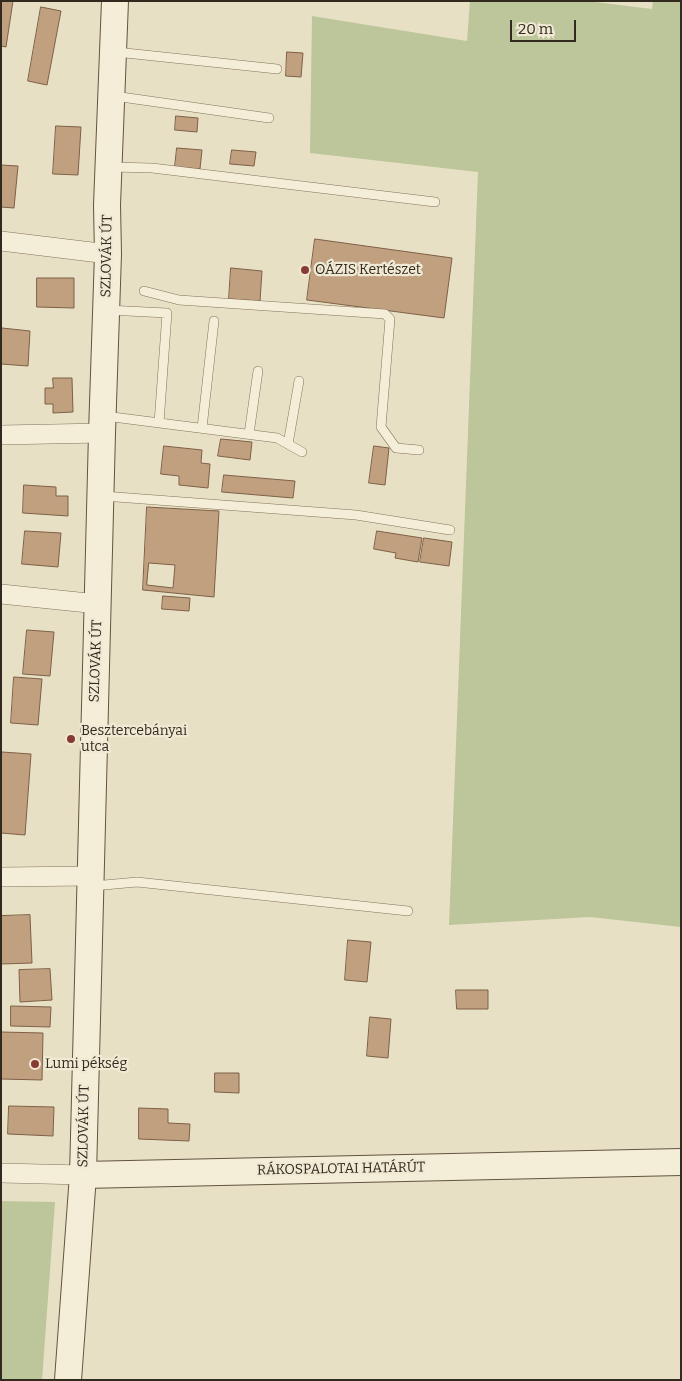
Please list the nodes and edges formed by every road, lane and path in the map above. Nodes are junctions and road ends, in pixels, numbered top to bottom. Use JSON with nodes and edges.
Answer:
{"nodes":[{"id":1,"x":115,"y":1,"type":"edge"},
{"id":2,"x":113,"y":52,"type":"junction"},
{"id":3,"x":277,"y":69,"type":"dead end"},
{"id":4,"x":111,"y":96,"type":"junction"},
{"id":5,"x":269,"y":118,"type":"dead end"},
{"id":6,"x":109,"y":167,"type":"junction"},
{"id":7,"x":435,"y":202,"type":"dead end"},
{"id":8,"x":1,"y":240,"type":"edge"},
{"id":9,"x":108,"y":254,"type":"junction"},
{"id":10,"x":144,"y":291,"type":"dead end"},
{"id":11,"x":106,"y":310,"type":"junction"},
{"id":12,"x":214,"y":321,"type":"dead end"},
{"id":13,"x":258,"y":371,"type":"dead end"},
{"id":14,"x":299,"y":380,"type":"dead end"},
{"id":15,"x":159,"y":423,"type":"junction"},
{"id":16,"x":102,"y":424,"type":"junction"},
{"id":17,"x":202,"y":428,"type":"junction"},
{"id":18,"x":1,"y":434,"type":"edge"},
{"id":19,"x":249,"y":434,"type":"junction"},
{"id":20,"x":288,"y":444,"type":"junction"},
{"id":21,"x":419,"y":450,"type":"dead end"},
{"id":22,"x":302,"y":452,"type":"dead end"},
{"id":23,"x":100,"y":496,"type":"junction"},
{"id":24,"x":450,"y":530,"type":"dead end"},
{"id":25,"x":1,"y":594,"type":"edge"},
{"id":26,"x":98,"y":604,"type":"junction"},
{"id":27,"x":1,"y":877,"type":"edge"},
{"id":28,"x":90,"y":881,"type":"junction"},
{"id":29,"x":408,"y":911,"type":"dead end"},
{"id":30,"x":681,"y":1162,"type":"edge"},
{"id":31,"x":1,"y":1173,"type":"edge"},
{"id":32,"x":83,"y":1175,"type":"junction"},
{"id":33,"x":70,"y":1342,"type":"junction"},
{"id":34,"x":68,"y":1380,"type":"edge"},
{"id":35,"x":76,"y":1380,"type":"edge"}],
"edges":[{"from":1,"to":2,"type":"main road","name":"SZLOVÁK ÚT"},
{"from":2,"to":3,"type":"lane"},
{"from":2,"to":4,"type":"main road","name":"SZLOVÁK ÚT"},
{"from":4,"to":5,"type":"lane"},
{"from":4,"to":6,"type":"main road","name":"SZLOVÁK ÚT"},
{"from":6,"to":7,"type":"lane"},
{"from":6,"to":9,"type":"main road","name":"SZLOVÁK ÚT"},
{"from":8,"to":9,"type":"street"},
{"from":9,"to":11,"type":"main road","name":"SZLOVÁK ÚT"},
{"from":10,"to":21,"type":"lane"},
{"from":11,"to":15,"type":"lane"},
{"from":11,"to":16,"type":"main road","name":"SZLOVÁK ÚT"},
{"from":12,"to":17,"type":"lane"},
{"from":13,"to":19,"type":"lane"},
{"from":14,"to":20,"type":"lane"},
{"from":15,"to":16,"type":"lane"},
{"from":15,"to":17,"type":"lane"},
{"from":16,"to":18,"type":"street"},
{"from":16,"to":23,"type":"main road","name":"SZLOVÁK ÚT"},
{"from":17,"to":19,"type":"lane"},
{"from":19,"to":20,"type":"lane"},
{"from":20,"to":22,"type":"lane"},
{"from":23,"to":24,"type":"lane"},
{"from":23,"to":26,"type":"main road","name":"SZLOVÁK ÚT"},
{"from":25,"to":26,"type":"street"},
{"from":26,"to":28,"type":"main road","name":"SZLOVÁK ÚT"},
{"from":27,"to":28,"type":"street"},
{"from":28,"to":29,"type":"lane"},
{"from":28,"to":32,"type":"main road","name":"SZLOVÁK ÚT"},
{"from":30,"to":32,"type":"main road","name":"RÁKOSPALOTAI HATÁRÚT"},
{"from":31,"to":32,"type":"street","name":"RÁKOSPALOTAI HATÁRÚT"},
{"from":32,"to":33,"type":"main road","name":"SZLOVÁK ÚT"},
{"from":33,"to":34,"type":"main road","name":"SZLOVÁK ÚT"},
{"from":33,"to":35,"type":"main road"}]}
